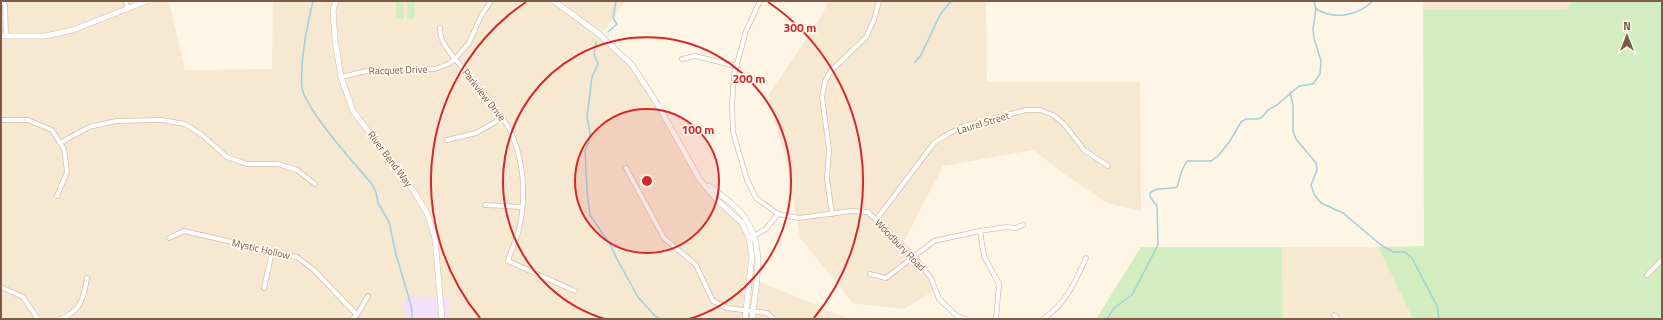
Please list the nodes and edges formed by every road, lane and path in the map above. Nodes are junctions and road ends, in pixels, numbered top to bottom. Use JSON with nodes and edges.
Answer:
{"nodes":[{"id":1,"x":3,"y":1,"type":"edge"},
{"id":2,"x":125,"y":1,"type":"edge"},
{"id":3,"x":146,"y":1,"type":"edge"},
{"id":4,"x":336,"y":1,"type":"edge"},
{"id":5,"x":491,"y":1,"type":"edge"},
{"id":6,"x":554,"y":1,"type":"edge"},
{"id":7,"x":760,"y":1,"type":"edge"},
{"id":8,"x":879,"y":1,"type":"edge"},
{"id":9,"x":128,"y":8,"type":"junction"},
{"id":10,"x":440,"y":28,"type":"dead end"},
{"id":11,"x":3,"y":36,"type":"edge"},
{"id":12,"x":455,"y":59,"type":"junction"},
{"id":13,"x":682,"y":59,"type":"dead end"},
{"id":14,"x":736,"y":66,"type":"junction"},
{"id":15,"x":341,"y":77,"type":"junction"},
{"id":16,"x":502,"y":118,"type":"junction"},
{"id":17,"x":1,"y":120,"type":"edge"},
{"id":18,"x":447,"y":140,"type":"dead end"},
{"id":19,"x":60,"y":143,"type":"junction"},
{"id":20,"x":1108,"y":166,"type":"dead end"},
{"id":21,"x":626,"y":168,"type":"dead end"},
{"id":22,"x":315,"y":184,"type":"dead end"},
{"id":23,"x":57,"y":196,"type":"dead end"},
{"id":24,"x":485,"y":205,"type":"dead end"},
{"id":25,"x":522,"y":207,"type":"junction"},
{"id":26,"x":778,"y":214,"type":"junction"},
{"id":27,"x":832,"y":214,"type":"junction"},
{"id":28,"x":876,"y":220,"type":"junction"},
{"id":29,"x":1023,"y":225,"type":"dead end"},
{"id":30,"x":980,"y":231,"type":"junction"},
{"id":31,"x":752,"y":237,"type":"junction"},
{"id":32,"x":169,"y":238,"type":"dead end"},
{"id":33,"x":272,"y":252,"type":"junction"},
{"id":34,"x":914,"y":257,"type":"junction"},
{"id":35,"x":1086,"y":258,"type":"dead end"},
{"id":36,"x":1662,"y":260,"type":"edge"},
{"id":37,"x":870,"y":274,"type":"dead end"},
{"id":38,"x":1647,"y":275,"type":"dead end"},
{"id":39,"x":87,"y":278,"type":"dead end"},
{"id":40,"x":1,"y":287,"type":"edge"},
{"id":41,"x":264,"y":288,"type":"dead end"},
{"id":42,"x":575,"y":291,"type":"dead end"},
{"id":43,"x":368,"y":296,"type":"dead end"},
{"id":44,"x":746,"y":311,"type":"junction"},
{"id":45,"x":752,"y":312,"type":"junction"},
{"id":46,"x":357,"y":315,"type":"junction"},
{"id":47,"x":1334,"y":315,"type":"dead end"},
{"id":48,"x":38,"y":319,"type":"edge"},
{"id":49,"x":60,"y":319,"type":"edge"},
{"id":50,"x":352,"y":319,"type":"edge"},
{"id":51,"x":442,"y":319,"type":"edge"},
{"id":52,"x":745,"y":319,"type":"edge"},
{"id":53,"x":752,"y":319,"type":"edge"},
{"id":54,"x":774,"y":319,"type":"edge"},
{"id":55,"x":966,"y":319,"type":"edge"},
{"id":56,"x":996,"y":319,"type":"edge"},
{"id":57,"x":1043,"y":319,"type":"edge"},
{"id":58,"x":1338,"y":319,"type":"edge"}],
"edges":[{"from":1,"to":11,"type":"street"},
{"from":2,"to":9,"type":"street"},
{"from":3,"to":9,"type":"street"},
{"from":4,"to":15,"type":"street","name":"River Bend Way"},
{"from":5,"to":12,"type":"street","name":"Racquet Drive"},
{"from":6,"to":31,"type":"street"},
{"from":7,"to":14,"type":"street"},
{"from":8,"to":27,"type":"street"},
{"from":9,"to":11,"type":"street"},
{"from":10,"to":12,"type":"street","name":"Parkview Drive"},
{"from":12,"to":15,"type":"street","name":"Racquet Drive"},
{"from":12,"to":16,"type":"street","name":"Parkview Drive"},
{"from":13,"to":14,"type":"street"},
{"from":14,"to":26,"type":"street"},
{"from":15,"to":51,"type":"street","name":"River Bend Way"},
{"from":16,"to":18,"type":"street"},
{"from":16,"to":25,"type":"street","name":"Parkview Drive"},
{"from":17,"to":19,"type":"street"},
{"from":19,"to":22,"type":"street"},
{"from":19,"to":23,"type":"street"},
{"from":20,"to":28,"type":"street","name":"Laurel Street"},
{"from":21,"to":44,"type":"street"},
{"from":24,"to":25,"type":"street"},
{"from":25,"to":42,"type":"street","name":"Parkview Drive"},
{"from":26,"to":27,"type":"street","name":"Woodbury Road"},
{"from":26,"to":31,"type":"street"},
{"from":27,"to":28,"type":"street","name":"Woodbury Road"},
{"from":28,"to":34,"type":"street","name":"Woodbury Road"},
{"from":29,"to":30,"type":"street"},
{"from":30,"to":34,"type":"street"},
{"from":30,"to":56,"type":"street"},
{"from":31,"to":44,"type":"street"},
{"from":31,"to":45,"type":"street"},
{"from":32,"to":33,"type":"street","name":"Mystic Hollow"},
{"from":33,"to":41,"type":"street"},
{"from":33,"to":46,"type":"street","name":"Mystic Hollow"},
{"from":34,"to":37,"type":"street"},
{"from":34,"to":55,"type":"street","name":"Woodbury Road"},
{"from":35,"to":57,"type":"street"},
{"from":36,"to":38,"type":"street"},
{"from":39,"to":49,"type":"street"},
{"from":40,"to":48,"type":"street"},
{"from":43,"to":46,"type":"street"},
{"from":44,"to":45,"type":"street"},
{"from":44,"to":52,"type":"street"},
{"from":45,"to":53,"type":"street"},
{"from":45,"to":54,"type":"street"},
{"from":46,"to":50,"type":"street"},
{"from":47,"to":58,"type":"street"}]}
